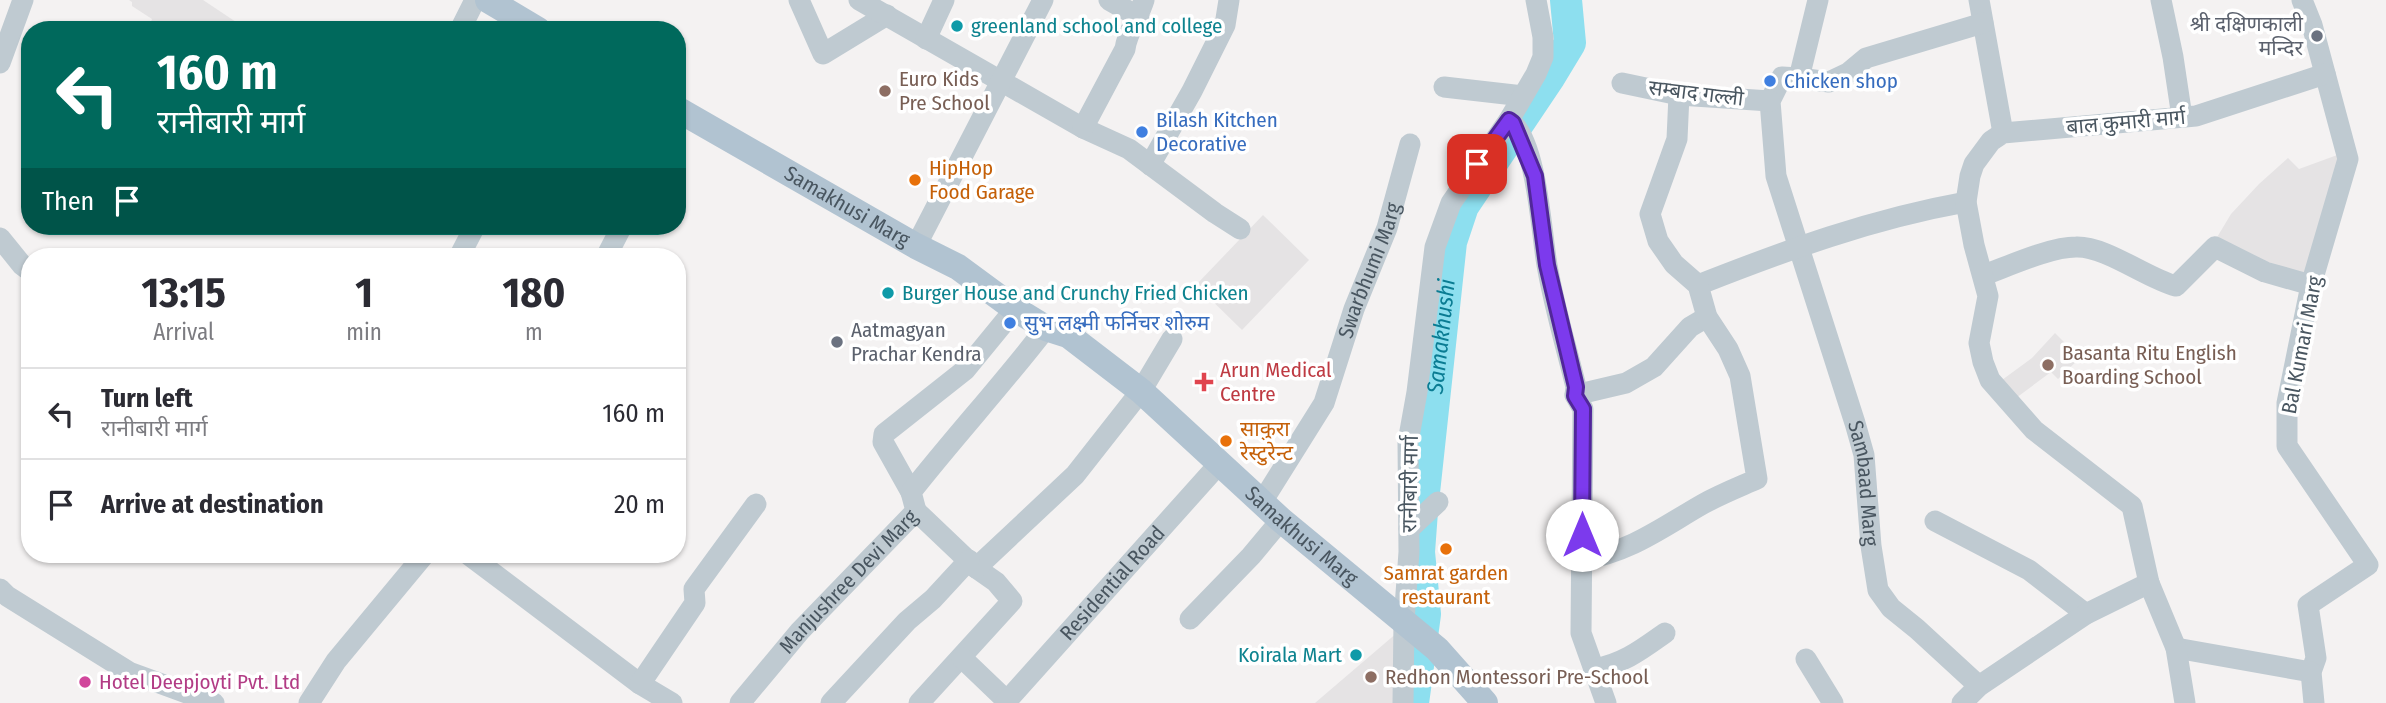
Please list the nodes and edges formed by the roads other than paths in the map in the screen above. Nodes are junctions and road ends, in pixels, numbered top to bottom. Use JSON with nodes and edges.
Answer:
{"nodes":[{"id":1,"x":23,"y":0,"type":"edge"},
{"id":2,"x":475,"y":0,"type":"edge"},
{"id":3,"x":488,"y":0,"type":"edge"},
{"id":4,"x":799,"y":0,"type":"edge"},
{"id":5,"x":859,"y":0,"type":"edge"},
{"id":6,"x":944,"y":0,"type":"edge"},
{"id":7,"x":1042,"y":0,"type":"edge"},
{"id":8,"x":1109,"y":0,"type":"edge"},
{"id":9,"x":1229,"y":0,"type":"edge"},
{"id":10,"x":1536,"y":0,"type":"edge"},
{"id":11,"x":1818,"y":0,"type":"edge"},
{"id":12,"x":1979,"y":0,"type":"edge"},
{"id":13,"x":2161,"y":0,"type":"edge"},
{"id":14,"x":2302,"y":0,"type":"edge"},
{"id":15,"x":1141,"y":8,"type":"edge"},
{"id":16,"x":887,"y":15,"type":"junction"},
{"id":17,"x":464,"y":21,"type":"edge"},
{"id":18,"x":523,"y":21,"type":"edge"},
{"id":19,"x":1983,"y":23,"type":"junction"},
{"id":20,"x":926,"y":39,"type":"junction"},
{"id":21,"x":0,"y":63,"type":"edge"},
{"id":22,"x":2325,"y":74,"type":"junction"},
{"id":23,"x":1798,"y":78,"type":"junction"},
{"id":24,"x":1002,"y":81,"type":"junction"},
{"id":25,"x":1622,"y":83,"type":"dead end"},
{"id":26,"x":1444,"y":87,"type":"dead end"},
{"id":27,"x":1679,"y":95,"type":"junction"},
{"id":28,"x":1523,"y":96,"type":"junction"},
{"id":29,"x":1770,"y":101,"type":"junction"},
{"id":30,"x":686,"y":114,"type":"edge"},
{"id":31,"x":2182,"y":117,"type":"junction"},
{"id":32,"x":1514,"y":125,"type":"junction"},
{"id":33,"x":1083,"y":128,"type":"junction"},
{"id":34,"x":2003,"y":133,"type":"junction"},
{"id":35,"x":1410,"y":144,"type":"dead end"},
{"id":36,"x":1150,"y":165,"type":"junction"},
{"id":37,"x":1966,"y":202,"type":"junction"},
{"id":38,"x":1240,"y":229,"type":"dead end"},
{"id":39,"x":0,"y":238,"type":"edge"},
{"id":40,"x":1798,"y":245,"type":"junction"},
{"id":41,"x":916,"y":246,"type":"junction"},
{"id":42,"x":21,"y":264,"type":"edge"},
{"id":43,"x":1984,"y":275,"type":"junction"},
{"id":44,"x":1698,"y":285,"type":"junction"},
{"id":45,"x":2311,"y":285,"type":"junction"},
{"id":46,"x":1015,"y":309,"type":"junction"},
{"id":47,"x":1707,"y":317,"type":"junction"},
{"id":48,"x":1046,"y":328,"type":"junction"},
{"id":49,"x":1171,"y":340,"type":"dead end"},
{"id":50,"x":1141,"y":391,"type":"junction"},
{"id":51,"x":1575,"y":396,"type":"junction"},
{"id":52,"x":1219,"y":464,"type":"junction"},
{"id":53,"x":914,"y":501,"type":"junction"},
{"id":54,"x":1262,"y":502,"type":"junction"},
{"id":55,"x":1438,"y":502,"type":"dead end"},
{"id":56,"x":756,"y":504,"type":"dead end"},
{"id":57,"x":1281,"y":520,"type":"junction"},
{"id":58,"x":1935,"y":521,"type":"dead end"},
{"id":59,"x":1409,"y":528,"type":"junction"},
{"id":60,"x":1582,"y":560,"type":"junction"},
{"id":61,"x":417,"y":563,"type":"edge"},
{"id":62,"x":480,"y":563,"type":"edge"},
{"id":63,"x":973,"y":564,"type":"junction"},
{"id":64,"x":2149,"y":583,"type":"junction"},
{"id":65,"x":0,"y":589,"type":"edge"},
{"id":66,"x":2086,"y":614,"type":"junction"},
{"id":67,"x":1191,"y":619,"type":"dead end"},
{"id":68,"x":1408,"y":624,"type":"junction"},
{"id":69,"x":1664,"y":633,"type":"dead end"},
{"id":70,"x":2176,"y":648,"type":"junction"},
{"id":71,"x":962,"y":658,"type":"junction"},
{"id":72,"x":1806,"y":659,"type":"dead end"},
{"id":73,"x":1594,"y":669,"type":"junction"},
{"id":74,"x":2311,"y":672,"type":"junction"},
{"id":75,"x":640,"y":684,"type":"junction"},
{"id":76,"x":1979,"y":686,"type":"junction"},
{"id":77,"x":1006,"y":702,"type":"edge"},
{"id":78,"x":214,"y":703,"type":"edge"},
{"id":79,"x":309,"y":703,"type":"edge"},
{"id":80,"x":672,"y":703,"type":"edge"},
{"id":81,"x":740,"y":703,"type":"edge"},
{"id":82,"x":831,"y":703,"type":"edge"},
{"id":83,"x":919,"y":703,"type":"edge"},
{"id":84,"x":1403,"y":703,"type":"edge"},
{"id":85,"x":1485,"y":703,"type":"edge"},
{"id":86,"x":1606,"y":703,"type":"edge"},
{"id":87,"x":1833,"y":703,"type":"edge"},
{"id":88,"x":1962,"y":703,"type":"edge"},
{"id":89,"x":2185,"y":703,"type":"edge"},
{"id":90,"x":2314,"y":703,"type":"edge"}],
"edges":[{"from":1,"to":21,"type":"street"},
{"from":2,"to":17,"type":"street"},
{"from":3,"to":18,"type":"main road"},
{"from":4,"to":16,"type":"street"},
{"from":5,"to":16,"type":"street"},
{"from":6,"to":20,"type":"street"},
{"from":7,"to":24,"type":"street"},
{"from":8,"to":15,"type":"street"},
{"from":9,"to":36,"type":"street"},
{"from":10,"to":28,"type":"street","name":"रानीबारी मार्ग"},
{"from":11,"to":23,"type":"street"},
{"from":12,"to":19,"type":"street"},
{"from":13,"to":31,"type":"street"},
{"from":14,"to":22,"type":"street","name":"Bal Kumari Marg"},
{"from":15,"to":33,"type":"street"},
{"from":16,"to":20,"type":"street"},
{"from":19,"to":23,"type":"street"},
{"from":19,"to":34,"type":"street"},
{"from":20,"to":24,"type":"street"},
{"from":22,"to":31,"type":"street","name":"बाल कुमारी मार्ग"},
{"from":22,"to":45,"type":"street","name":"Bal Kumari Marg"},
{"from":23,"to":29,"type":"street"},
{"from":24,"to":33,"type":"street"},
{"from":24,"to":41,"type":"street"},
{"from":25,"to":27,"type":"street","name":"सम्बाद गल्ली"},
{"from":26,"to":28,"type":"street"},
{"from":27,"to":29,"type":"street","name":"सम्बाद गल्ली"},
{"from":27,"to":44,"type":"street"},
{"from":28,"to":32,"type":"street","name":"रानीबारी मार्ग"},
{"from":29,"to":40,"type":"street","name":"Sambaad Marg"},
{"from":30,"to":41,"type":"main road","name":"Samakhusi Marg"},
{"from":31,"to":34,"type":"street","name":"बाल कुमारी मार्ग"},
{"from":32,"to":51,"type":"street"},
{"from":32,"to":59,"type":"street","name":"रानीबारी मार्ग"},
{"from":33,"to":36,"type":"street"},
{"from":34,"to":37,"type":"street"},
{"from":35,"to":54,"type":"street","name":"Swarbhumi Marg"},
{"from":36,"to":38,"type":"street"},
{"from":37,"to":40,"type":"street"},
{"from":37,"to":43,"type":"street"},
{"from":39,"to":42,"type":"street"},
{"from":40,"to":44,"type":"street"},
{"from":40,"to":76,"type":"street","name":"Sambaad Marg"},
{"from":41,"to":46,"type":"main road","name":"Samakhusi Marg"},
{"from":43,"to":45,"type":"street"},
{"from":43,"to":64,"type":"street"},
{"from":44,"to":47,"type":"street"},
{"from":45,"to":74,"type":"street","name":"Bal Kumari Marg"},
{"from":46,"to":48,"type":"main road","name":"Samakhusi Marg"},
{"from":46,"to":53,"type":"street"},
{"from":47,"to":51,"type":"street"},
{"from":47,"to":60,"type":"street"},
{"from":48,"to":50,"type":"main road","name":"Samakhusi Marg"},
{"from":48,"to":53,"type":"street","name":"Manjushree Devi Marg"},
{"from":49,"to":50,"type":"street"},
{"from":50,"to":52,"type":"main road","name":"Samakhusi Marg"},
{"from":50,"to":63,"type":"street"},
{"from":51,"to":60,"type":"street"},
{"from":52,"to":54,"type":"main road","name":"Samakhusi Marg"},
{"from":52,"to":77,"type":"street","name":"Residential Road"},
{"from":53,"to":63,"type":"street"},
{"from":53,"to":81,"type":"street","name":"Manjushree Devi Marg"},
{"from":54,"to":57,"type":"main road","name":"Samakhusi Marg"},
{"from":55,"to":59,"type":"street"},
{"from":56,"to":75,"type":"street"},
{"from":57,"to":67,"type":"street"},
{"from":57,"to":68,"type":"main road","name":"Samakhusi Marg"},
{"from":58,"to":66,"type":"street"},
{"from":59,"to":68,"type":"street","name":"रानीबारी मार्ग"},
{"from":60,"to":73,"type":"street"},
{"from":61,"to":79,"type":"street"},
{"from":62,"to":75,"type":"street"},
{"from":63,"to":71,"type":"street"},
{"from":63,"to":82,"type":"street"},
{"from":64,"to":66,"type":"street"},
{"from":64,"to":70,"type":"street"},
{"from":65,"to":78,"type":"street"},
{"from":66,"to":76,"type":"street"},
{"from":68,"to":84,"type":"street","name":"रानीबारी मार्ग"},
{"from":68,"to":85,"type":"main road","name":"Samakhusi Marg"},
{"from":69,"to":73,"type":"street"},
{"from":70,"to":74,"type":"street"},
{"from":70,"to":89,"type":"street"},
{"from":71,"to":77,"type":"street"},
{"from":71,"to":83,"type":"street"},
{"from":72,"to":87,"type":"street"},
{"from":73,"to":86,"type":"street"},
{"from":74,"to":90,"type":"street"},
{"from":75,"to":80,"type":"street"},
{"from":76,"to":88,"type":"street"}]}
